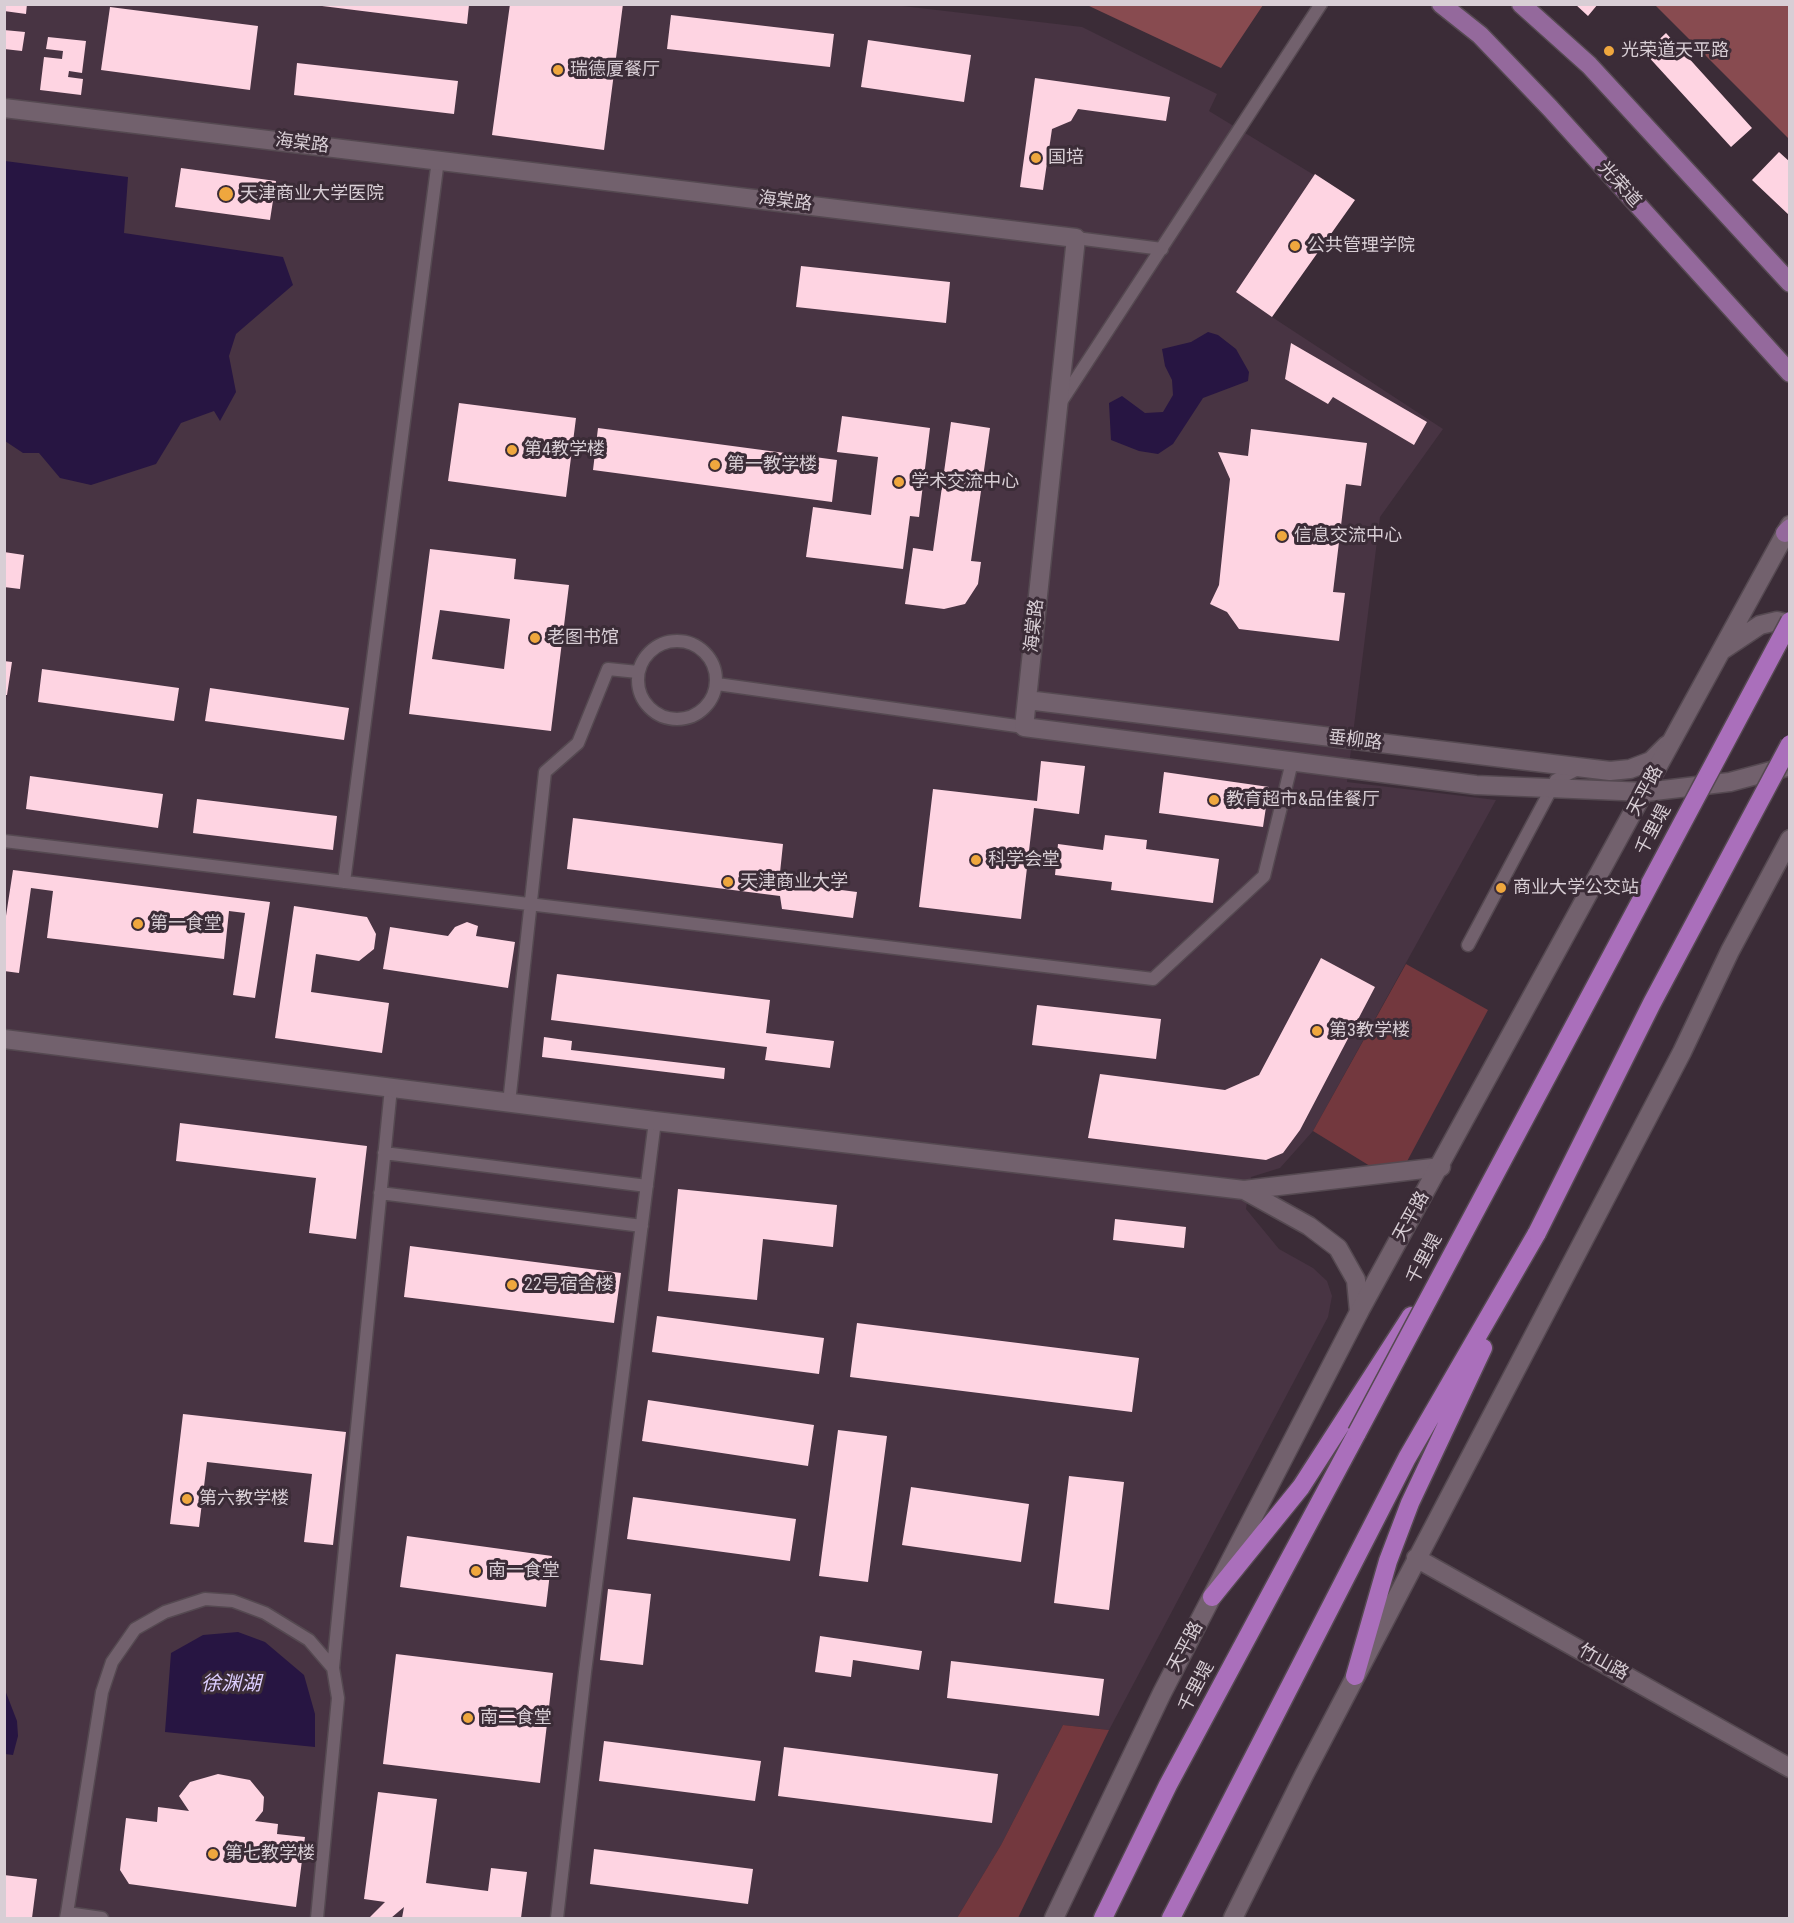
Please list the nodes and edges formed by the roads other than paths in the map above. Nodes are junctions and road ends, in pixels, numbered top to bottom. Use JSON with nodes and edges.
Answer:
{"nodes":[{"id":1,"x":1321,"y":4,"type":"edge"},
{"id":2,"x":1441,"y":4,"type":"edge"},
{"id":3,"x":1521,"y":4,"type":"edge"},
{"id":4,"x":4,"y":108,"type":"edge"},
{"id":5,"x":438,"y":160,"type":"junction"},
{"id":6,"x":1076,"y":238,"type":"junction"},
{"id":7,"x":1162,"y":249,"type":"junction"},
{"id":8,"x":1790,"y":283,"type":"edge"},
{"id":9,"x":1790,"y":373,"type":"edge"},
{"id":10,"x":1059,"y":406,"type":"junction"},
{"id":11,"x":1788,"y":529,"type":"edge"},
{"id":12,"x":1790,"y":622,"type":"edge"},
{"id":13,"x":1719,"y":653,"type":"junction"},
{"id":14,"x":638,"y":672,"type":"junction"},
{"id":15,"x":717,"y":684,"type":"junction"},
{"id":16,"x":1027,"y":700,"type":"junction"},
{"id":17,"x":1024,"y":727,"type":"junction"},
{"id":18,"x":1673,"y":740,"type":"junction"},
{"id":19,"x":1790,"y":744,"type":"edge"},
{"id":20,"x":1292,"y":762,"type":"junction"},
{"id":21,"x":1790,"y":766,"type":"edge"},
{"id":22,"x":1584,"y":768,"type":"junction"},
{"id":23,"x":1551,"y":788,"type":"junction"},
{"id":24,"x":1646,"y":792,"type":"junction"},
{"id":25,"x":1790,"y":839,"type":"edge"},
{"id":26,"x":4,"y":841,"type":"edge"},
{"id":27,"x":344,"y":882,"type":"junction"},
{"id":28,"x":531,"y":904,"type":"junction"},
{"id":29,"x":1468,"y":945,"type":"dead end"},
{"id":30,"x":4,"y":1039,"type":"edge"},
{"id":31,"x":391,"y":1088,"type":"junction"},
{"id":32,"x":509,"y":1102,"type":"junction"},
{"id":33,"x":655,"y":1121,"type":"junction"},
{"id":34,"x":384,"y":1153,"type":"junction"},
{"id":35,"x":1441,"y":1167,"type":"junction"},
{"id":36,"x":647,"y":1186,"type":"junction"},
{"id":37,"x":1244,"y":1190,"type":"junction"},
{"id":38,"x":380,"y":1193,"type":"junction"},
{"id":39,"x":642,"y":1226,"type":"junction"},
{"id":40,"x":1538,"y":1233,"type":"junction"},
{"id":41,"x":1359,"y":1312,"type":"junction"},
{"id":42,"x":1351,"y":1428,"type":"junction"},
{"id":43,"x":1416,"y":1558,"type":"junction"},
{"id":44,"x":1212,"y":1597,"type":"junction"},
{"id":45,"x":333,"y":1668,"type":"junction"},
{"id":46,"x":1355,"y":1676,"type":"junction"},
{"id":47,"x":1790,"y":1768,"type":"edge"},
{"id":48,"x":66,"y":1916,"type":"edge"},
{"id":49,"x":102,"y":1918,"type":"edge"},
{"id":50,"x":317,"y":1918,"type":"edge"},
{"id":51,"x":557,"y":1918,"type":"edge"},
{"id":52,"x":1054,"y":1918,"type":"edge"},
{"id":53,"x":1103,"y":1918,"type":"edge"},
{"id":54,"x":1171,"y":1918,"type":"edge"},
{"id":55,"x":1233,"y":1918,"type":"edge"}],
"edges":[{"from":1,"to":7,"type":"lane"},
{"from":2,"to":9,"type":"main road","name":"光荣道"},
{"from":3,"to":8,"type":"main road"},
{"from":4,"to":5,"type":"street","name":"海棠路"},
{"from":5,"to":6,"type":"street","name":"海棠路"},
{"from":5,"to":27,"type":"lane"},
{"from":6,"to":7,"type":"lane"},
{"from":6,"to":10,"type":"street","name":"海棠路"},
{"from":7,"to":10,"type":"lane"},
{"from":10,"to":16,"type":"street","name":"海棠路"},
{"from":11,"to":13,"type":"street","name":"天平路"},
{"from":12,"to":13,"type":"street"},
{"from":12,"to":42,"type":"highway","name":"千里堤","bridge":true},
{"from":13,"to":18,"type":"street","name":"天平路"},
{"from":14,"to":15,"type":"lane"},
{"from":14,"to":15,"type":"lane"},
{"from":14,"to":28,"type":"lane"},
{"from":15,"to":17,"type":"lane"},
{"from":16,"to":17,"type":"street","name":"海棠路"},
{"from":16,"to":22,"type":"street","name":"垂柳路"},
{"from":17,"to":20,"type":"street","name":"垂柳路"},
{"from":18,"to":22,"type":"street","name":"垂柳路"},
{"from":18,"to":24,"type":"street","name":"天平路"},
{"from":19,"to":40,"type":"highway","bridge":true},
{"from":20,"to":23,"type":"street","name":"垂柳路"},
{"from":20,"to":28,"type":"lane"},
{"from":21,"to":24,"type":"street","name":"垂柳路"},
{"from":22,"to":23,"type":"lane"},
{"from":23,"to":24,"type":"street","name":"垂柳路"},
{"from":23,"to":29,"type":"lane"},
{"from":24,"to":35,"type":"street","name":"天平路"},
{"from":25,"to":43,"type":"street"},
{"from":26,"to":27,"type":"lane"},
{"from":27,"to":28,"type":"lane"},
{"from":28,"to":32,"type":"lane"},
{"from":30,"to":31,"type":"street"},
{"from":31,"to":32,"type":"street"},
{"from":31,"to":34,"type":"lane"},
{"from":32,"to":33,"type":"street"},
{"from":33,"to":36,"type":"lane"},
{"from":33,"to":37,"type":"street"},
{"from":34,"to":36,"type":"lane"},
{"from":34,"to":38,"type":"lane"},
{"from":35,"to":37,"type":"street"},
{"from":35,"to":41,"type":"street","name":"天平路"},
{"from":36,"to":39,"type":"lane"},
{"from":37,"to":41,"type":"street"},
{"from":38,"to":39,"type":"lane"},
{"from":38,"to":45,"type":"lane"},
{"from":39,"to":51,"type":"lane"},
{"from":40,"to":46,"type":"highway"},
{"from":40,"to":54,"type":"highway"},
{"from":41,"to":44,"type":"street","name":"天平路"},
{"from":42,"to":44,"type":"highway"},
{"from":42,"to":53,"type":"highway","name":"千里堤"},
{"from":43,"to":46,"type":"street"},
{"from":43,"to":47,"type":"street","name":"竹山路"},
{"from":44,"to":52,"type":"street","name":"天平路"},
{"from":45,"to":48,"type":"lane"},
{"from":45,"to":50,"type":"lane"},
{"from":46,"to":55,"type":"street"},
{"from":48,"to":49,"type":"lane"}]}
